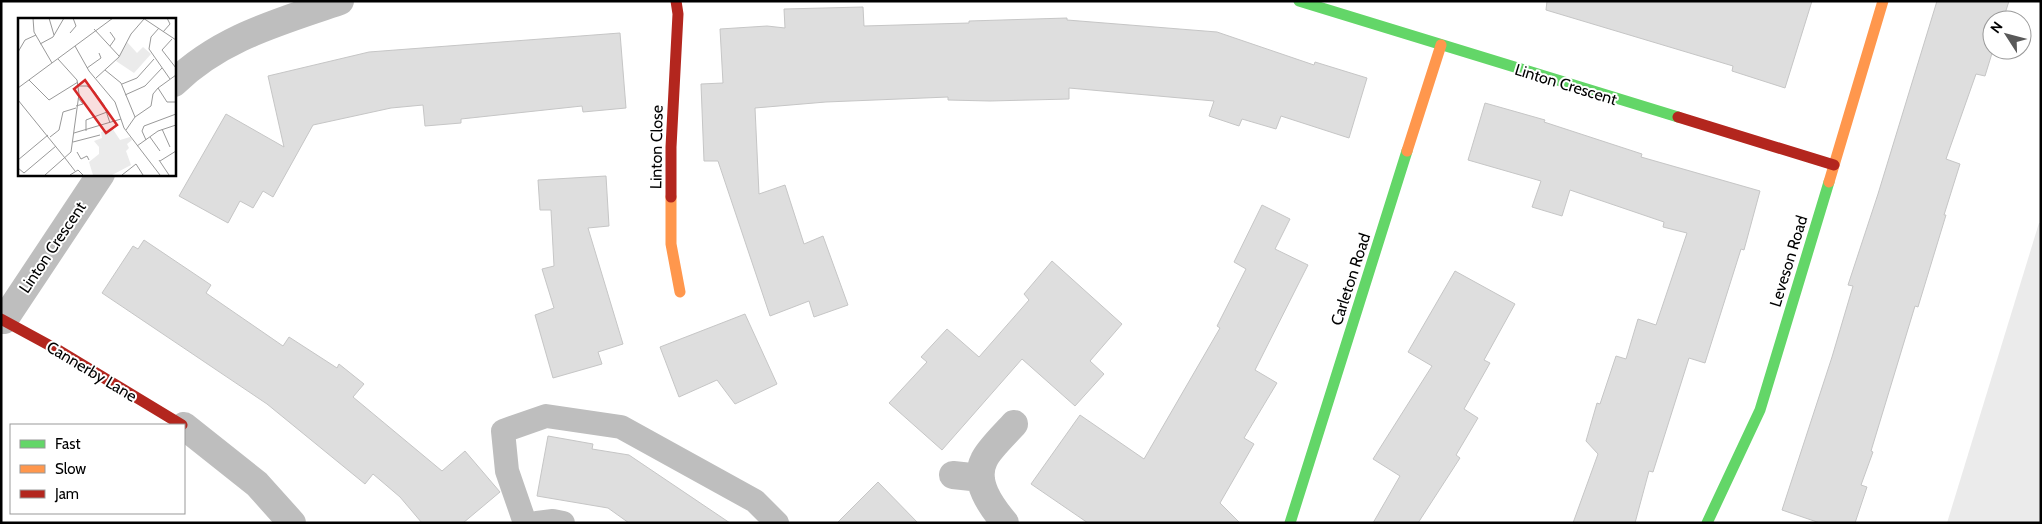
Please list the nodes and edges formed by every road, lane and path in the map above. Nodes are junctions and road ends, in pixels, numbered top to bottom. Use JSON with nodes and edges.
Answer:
{"nodes":[{"id":1,"x":340,"y":1,"type":"edge"},
{"id":2,"x":676,"y":1,"type":"edge"},
{"id":3,"x":1300,"y":1,"type":"edge"},
{"id":4,"x":1883,"y":1,"type":"edge"},
{"id":5,"x":1441,"y":45,"type":"junction"},
{"id":6,"x":175,"y":82,"type":"edge"},
{"id":7,"x":1834,"y":165,"type":"junction"},
{"id":8,"x":100,"y":175,"type":"edge"},
{"id":9,"x":680,"y":292,"type":"dead end"},
{"id":10,"x":3,"y":319,"type":"edge"},
{"id":11,"x":180,"y":424,"type":"edge"},
{"id":12,"x":1014,"y":424,"type":"dead end"},
{"id":13,"x":185,"y":428,"type":"edge"},
{"id":14,"x":954,"y":474,"type":"dead end"},
{"id":15,"x":981,"y":478,"type":"junction"},
{"id":16,"x":292,"y":523,"type":"edge"},
{"id":17,"x":525,"y":523,"type":"edge"},
{"id":18,"x":537,"y":523,"type":"edge"},
{"id":19,"x":563,"y":523,"type":"edge"},
{"id":20,"x":776,"y":523,"type":"edge"},
{"id":21,"x":1005,"y":523,"type":"edge"},
{"id":22,"x":1290,"y":523,"type":"edge"},
{"id":23,"x":1707,"y":523,"type":"edge"}],
"edges":[{"from":1,"to":6,"type":"street"},
{"from":2,"to":9,"type":"street","name":"Linton Close"},
{"from":3,"to":5,"type":"street","name":"Linton Crescent"},
{"from":4,"to":7,"type":"street","name":"Leveson Road"},
{"from":5,"to":7,"type":"street","name":"Linton Crescent"},
{"from":5,"to":22,"type":"street","name":"Carleton Road"},
{"from":7,"to":23,"type":"street","name":"Leveson Road"},
{"from":8,"to":10,"type":"street","name":"Linton Crescent"},
{"from":10,"to":11,"type":"street","name":"Cannerby Lane"},
{"from":12,"to":15,"type":"street"},
{"from":13,"to":16,"type":"street","name":"Cannerby Lane"},
{"from":14,"to":15,"type":"street"},
{"from":15,"to":21,"type":"street"},
{"from":17,"to":20,"type":"lane"},
{"from":18,"to":19,"type":"lane"}]}
